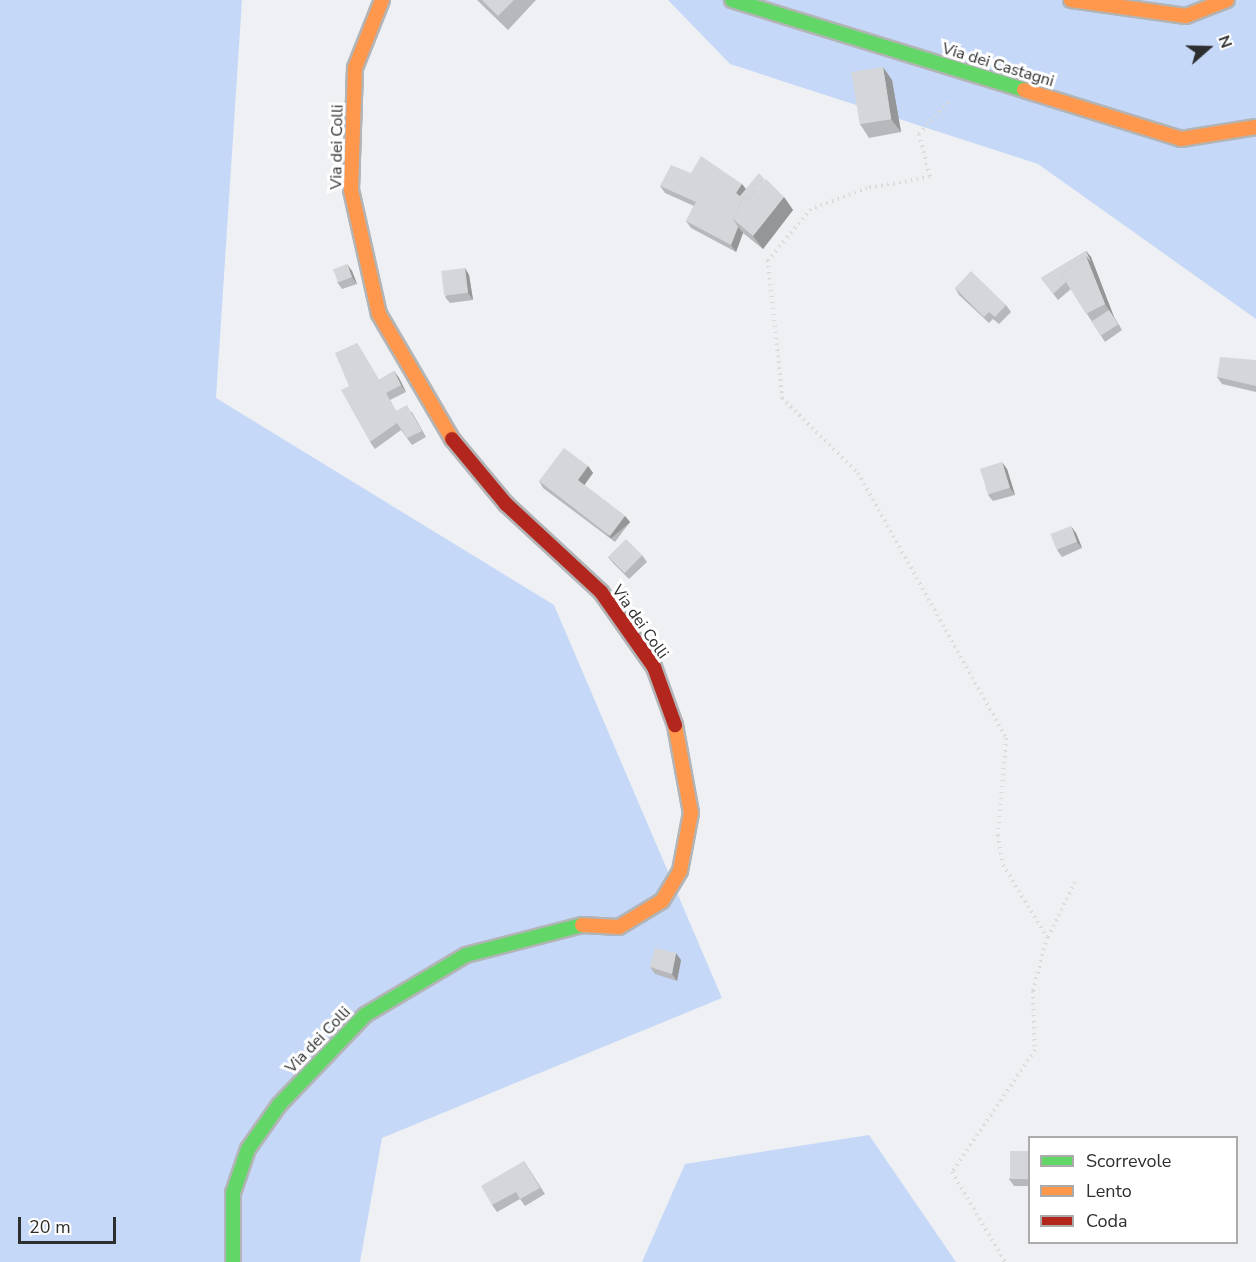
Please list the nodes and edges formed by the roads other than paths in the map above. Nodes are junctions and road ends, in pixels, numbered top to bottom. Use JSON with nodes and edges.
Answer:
{"nodes":[{"id":1,"x":382,"y":0,"type":"edge"},
{"id":2,"x":732,"y":0,"type":"edge"},
{"id":3,"x":1071,"y":0,"type":"edge"},
{"id":4,"x":1227,"y":0,"type":"edge"},
{"id":5,"x":1256,"y":127,"type":"edge"},
{"id":6,"x":233,"y":1262,"type":"edge"}],
"edges":[{"from":1,"to":6,"type":"street","name":"Via dei Colli"},
{"from":2,"to":5,"type":"street","name":"Via dei Castagni"},
{"from":3,"to":4,"type":"street"}]}
